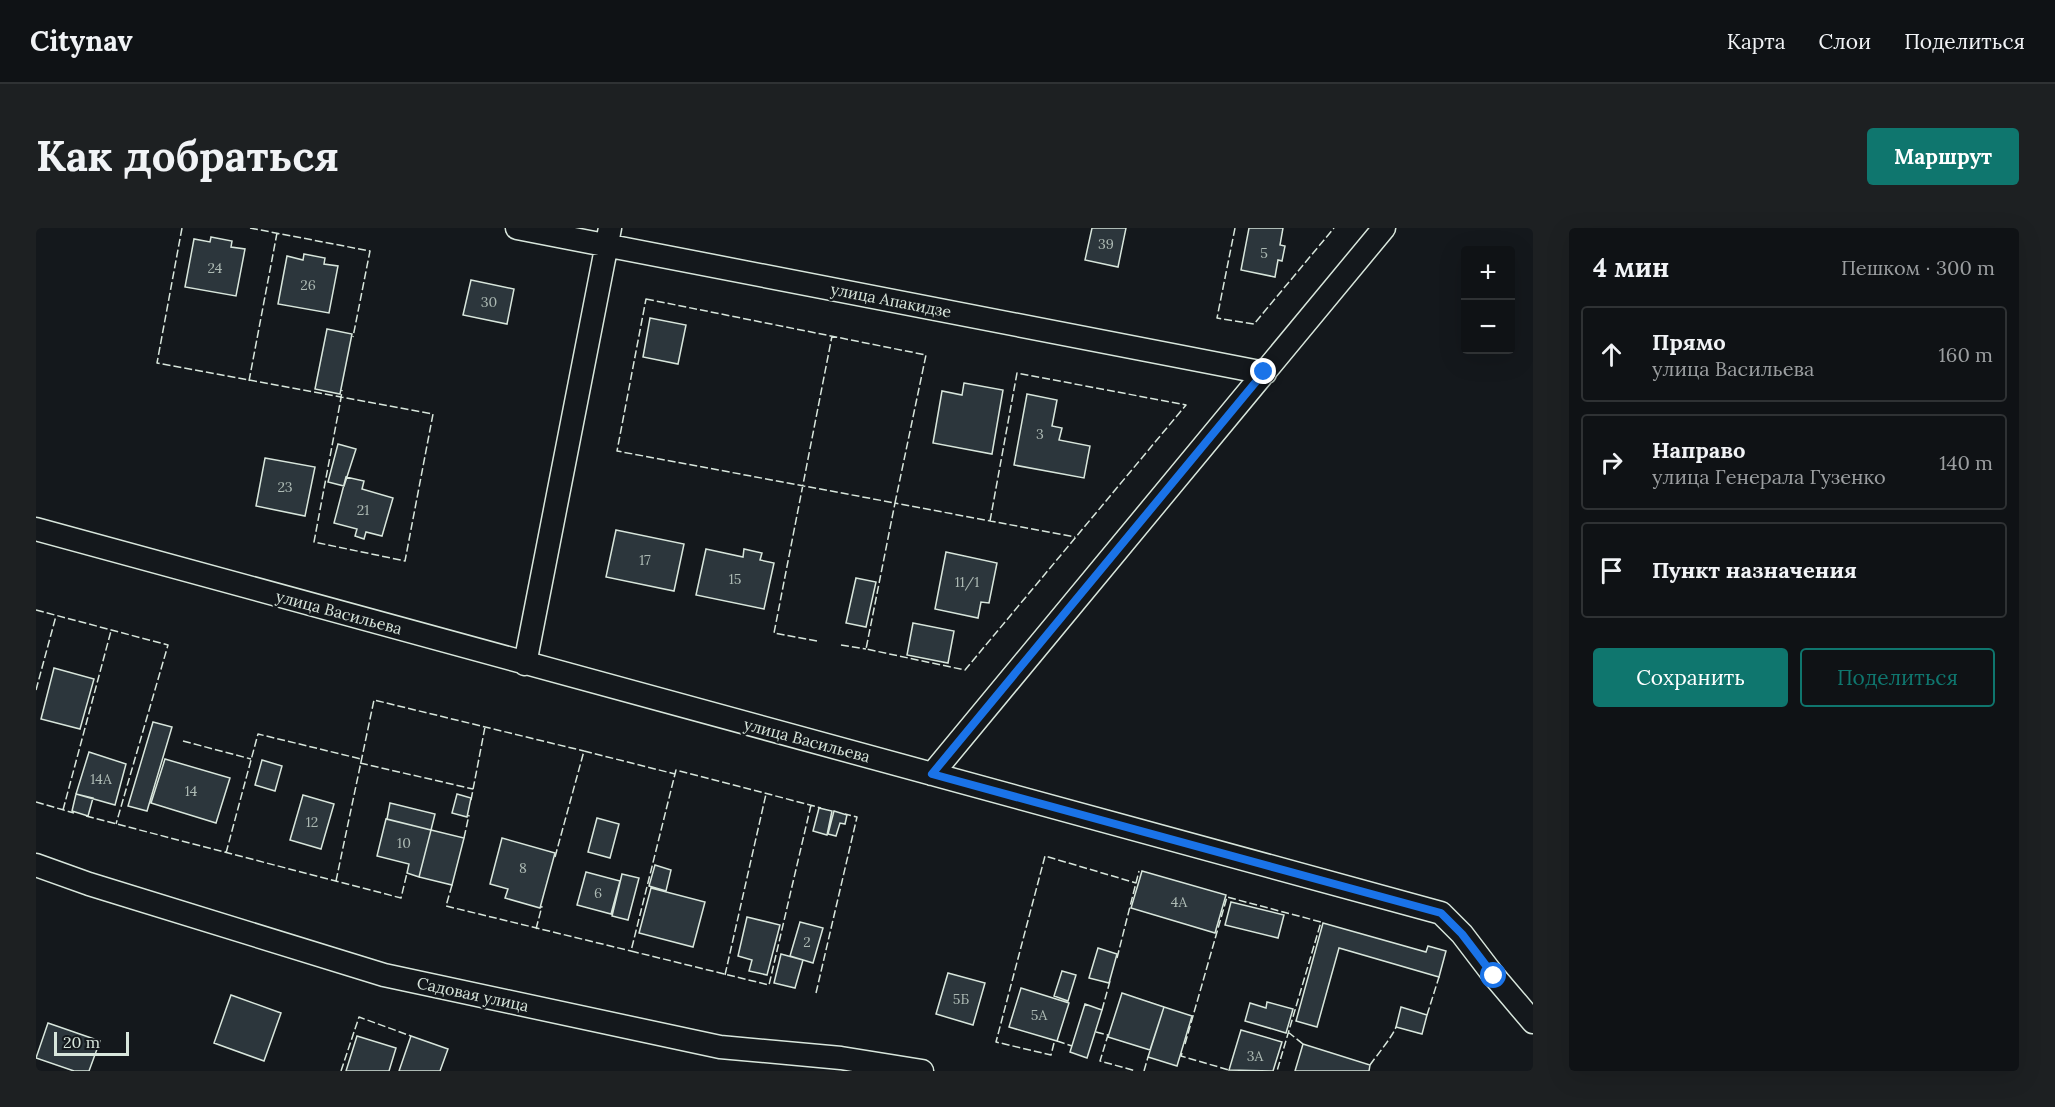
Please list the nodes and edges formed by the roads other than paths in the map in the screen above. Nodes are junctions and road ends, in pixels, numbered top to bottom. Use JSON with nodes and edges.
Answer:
{"nodes":[{"id":1,"x":517,"y":228,"type":"edge"},
{"id":2,"x":1384,"y":228,"type":"edge"},
{"id":3,"x":608,"y":237,"type":"edge"},
{"id":4,"x":1264,"y":372,"type":"junction"},
{"id":5,"x":36,"y":529,"type":"edge"},
{"id":6,"x":525,"y":664,"type":"junction"},
{"id":7,"x":932,"y":774,"type":"junction"},
{"id":8,"x":36,"y":865,"type":"edge"},
{"id":9,"x":1533,"y":1022,"type":"edge"},
{"id":10,"x":922,"y":1071,"type":"edge"}],
"edges":[{"from":1,"to":3,"type":"street","name":"улица Апакидзе"},
{"from":2,"to":4,"type":"street"},
{"from":3,"to":4,"type":"street","name":"улица Апакидзе"},
{"from":3,"to":6,"type":"street"},
{"from":4,"to":7,"type":"street"},
{"from":5,"to":6,"type":"street","name":"улица Васильева"},
{"from":6,"to":7,"type":"street","name":"улица Васильева"},
{"from":7,"to":9,"type":"street","name":"улица Васильева"},
{"from":8,"to":10,"type":"street","name":"Садовая улица"}]}
